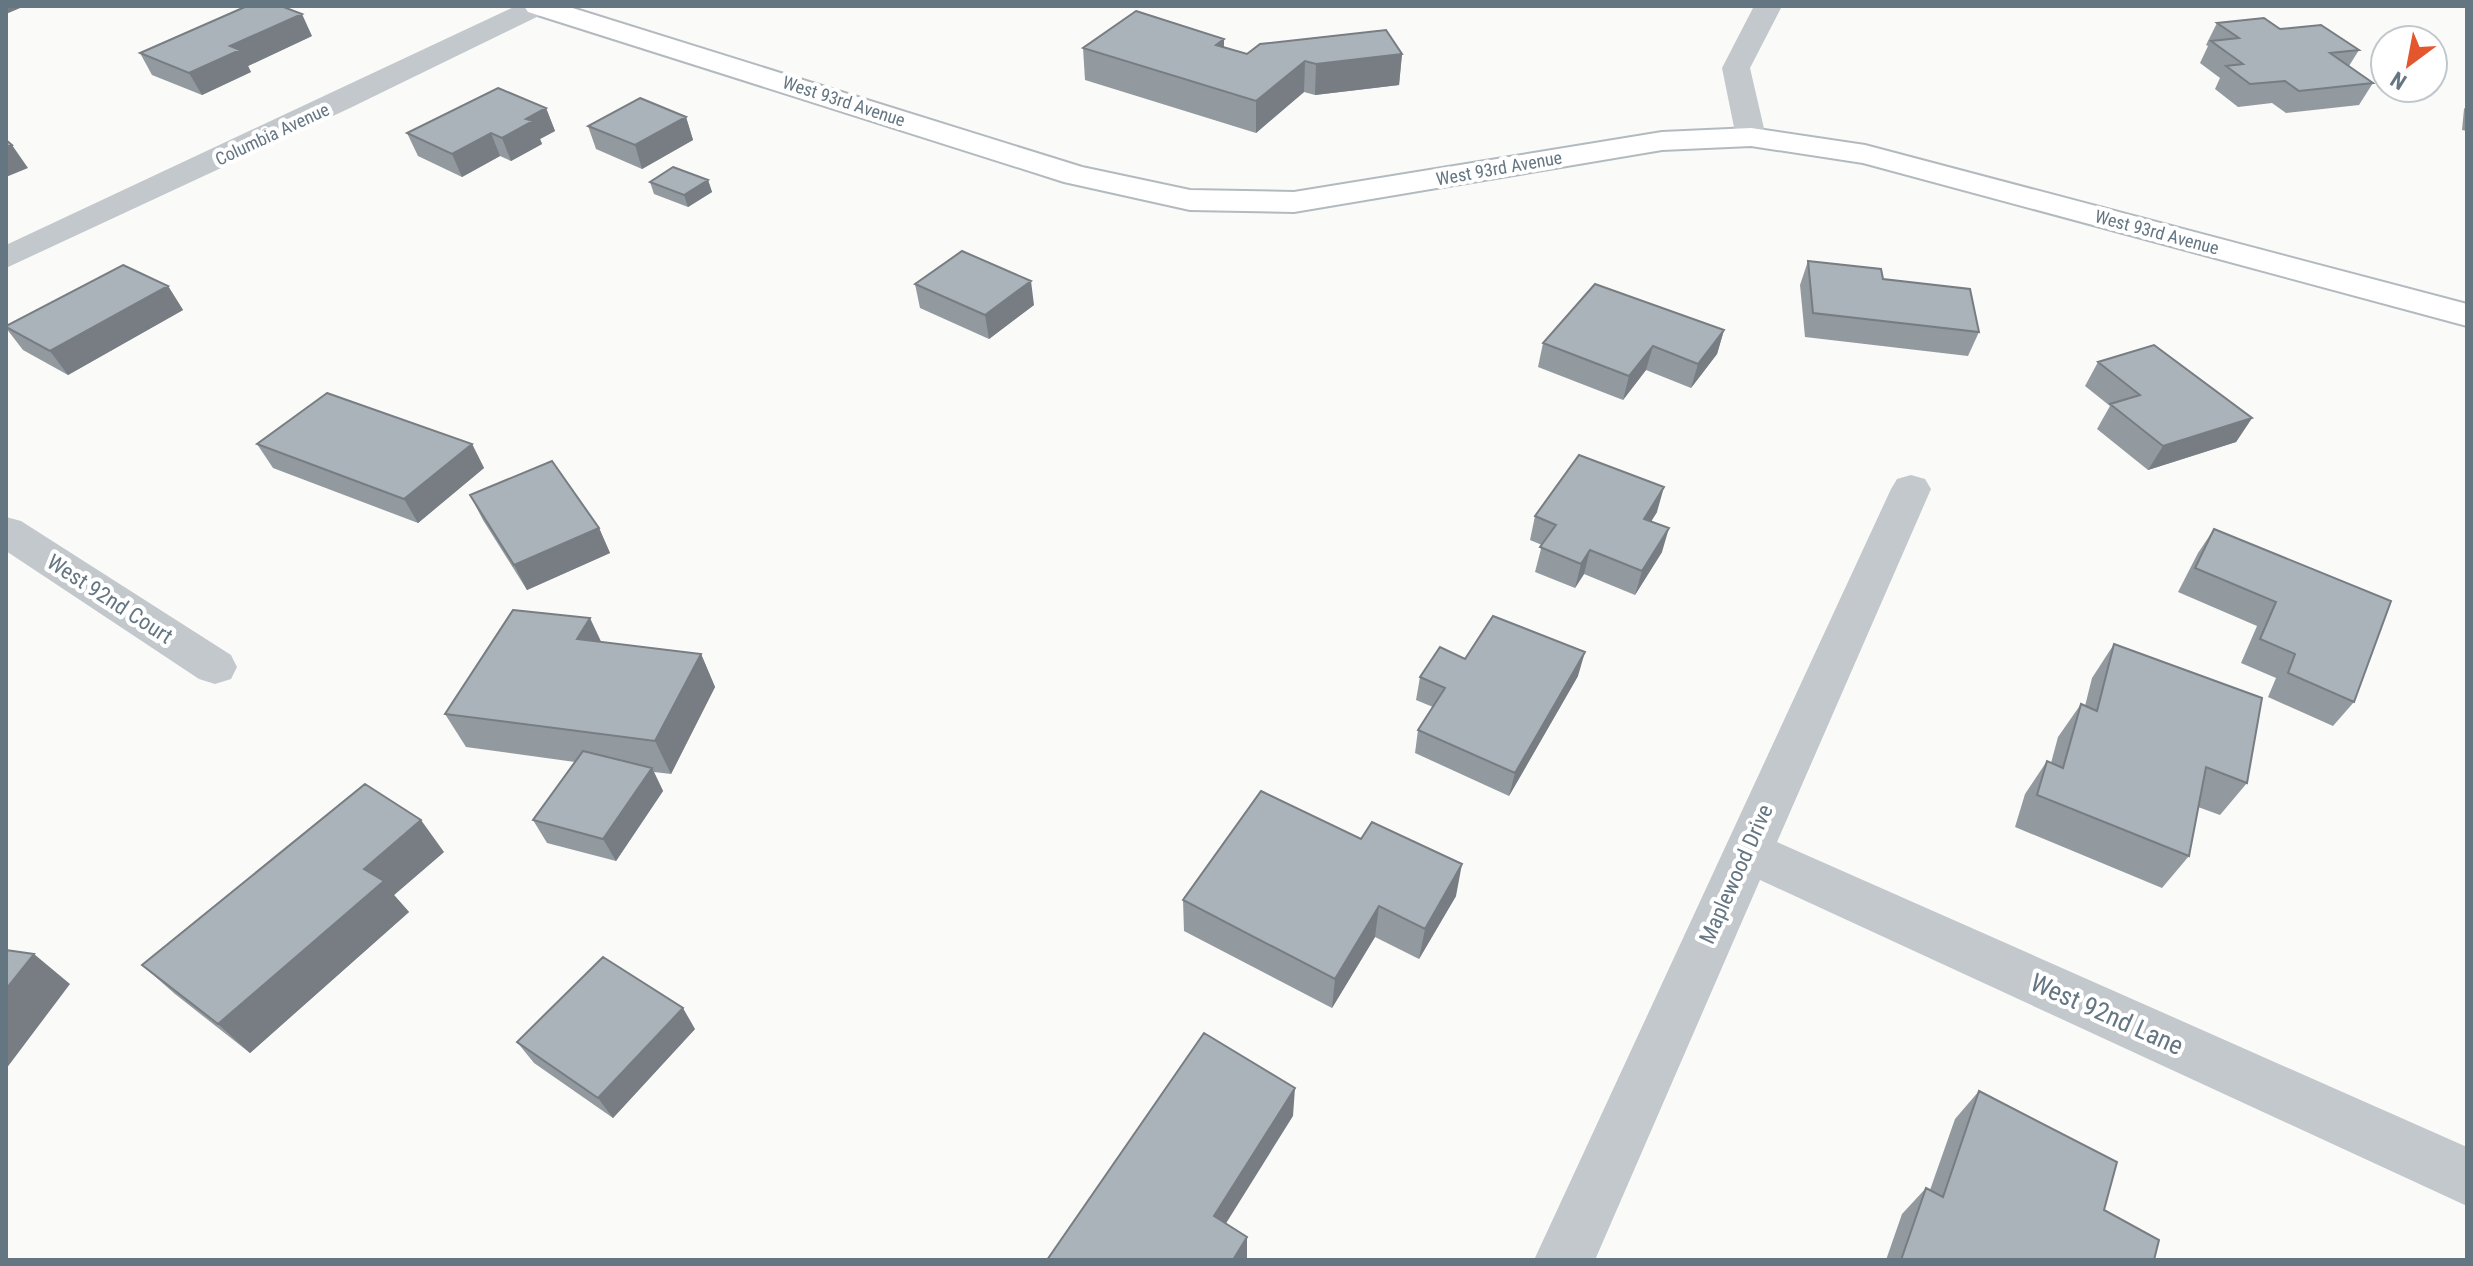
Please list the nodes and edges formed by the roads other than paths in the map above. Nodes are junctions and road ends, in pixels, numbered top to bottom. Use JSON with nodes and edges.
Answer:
{"nodes":[{"id":1,"x":537,"y":6,"type":"edge"},
{"id":2,"x":1768,"y":6,"type":"edge"},
{"id":3,"x":1751,"y":137,"type":"junction"},
{"id":4,"x":6,"y":258,"type":"edge"},
{"id":5,"x":2467,"y":315,"type":"edge"},
{"id":6,"x":1911,"y":489,"type":"dead end"},
{"id":7,"x":6,"y":531,"type":"edge"},
{"id":8,"x":215,"y":667,"type":"dead end"},
{"id":9,"x":1747,"y":851,"type":"junction"},
{"id":10,"x":2467,"y":1177,"type":"edge"},
{"id":11,"x":1564,"y":1260,"type":"edge"}],
"edges":[{"from":1,"to":3,"type":"street","name":"West 93rd Avenue"},
{"from":1,"to":4,"type":"street","name":"Columbia Avenue"},
{"from":2,"to":3,"type":"street"},
{"from":3,"to":5,"type":"street","name":"West 93rd Avenue"},
{"from":6,"to":9,"type":"street","name":"Maplewood Drive"},
{"from":7,"to":8,"type":"street","name":"West 92nd Court"},
{"from":9,"to":10,"type":"street","name":"West 92nd Lane"},
{"from":9,"to":11,"type":"street","name":"Maplewood Drive"}]}
